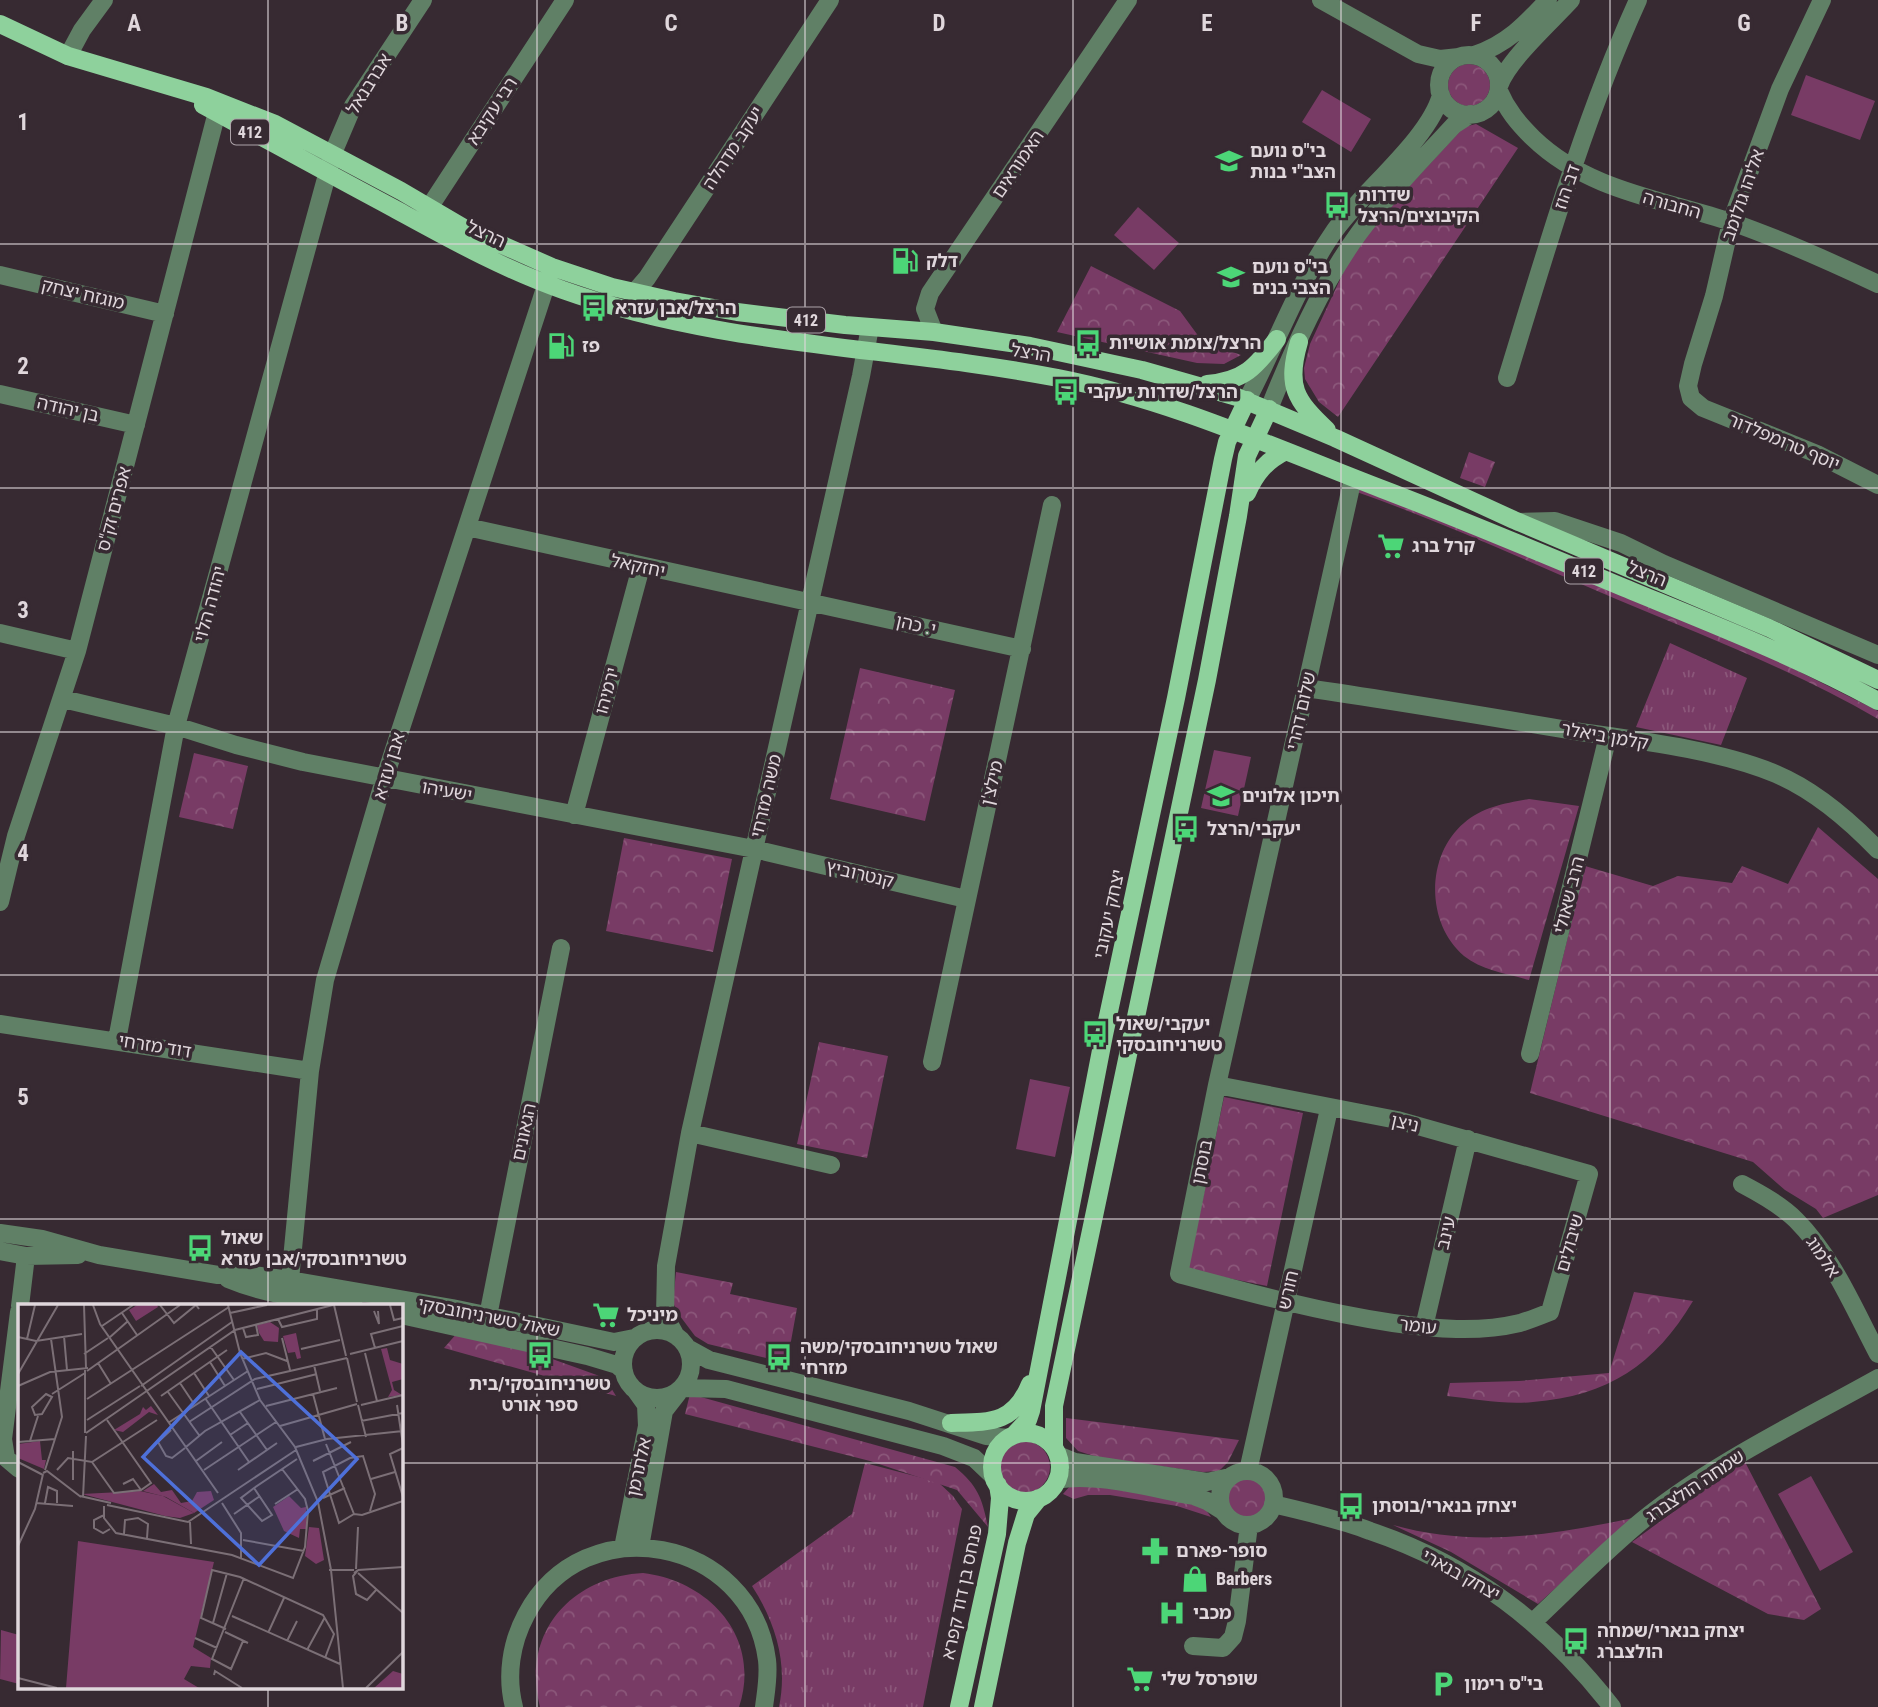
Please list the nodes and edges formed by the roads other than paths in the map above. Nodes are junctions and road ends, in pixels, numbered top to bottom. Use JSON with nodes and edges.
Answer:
{"nodes":[{"id":1,"x":104,"y":0,"type":"edge"},
{"id":2,"x":423,"y":0,"type":"edge"},
{"id":3,"x":565,"y":0,"type":"edge"},
{"id":4,"x":831,"y":0,"type":"edge"},
{"id":5,"x":1128,"y":0,"type":"edge"},
{"id":6,"x":1321,"y":0,"type":"edge"},
{"id":7,"x":1548,"y":0,"type":"edge"},
{"id":8,"x":1571,"y":0,"type":"edge"},
{"id":9,"x":1638,"y":0,"type":"edge"},
{"id":10,"x":1822,"y":0,"type":"edge"},
{"id":11,"x":0,"y":23,"type":"edge"},
{"id":12,"x":1418,"y":54,"type":"junction"},
{"id":13,"x":68,"y":56,"type":"junction"},
{"id":14,"x":1467,"y":56,"type":"junction"},
{"id":15,"x":173,"y":88,"type":"junction"},
{"id":16,"x":1499,"y":89,"type":"junction"},
{"id":17,"x":1440,"y":90,"type":"junction"},
{"id":18,"x":217,"y":112,"type":"junction"},
{"id":19,"x":1476,"y":113,"type":"junction"},
{"id":20,"x":1517,"y":121,"type":"junction"},
{"id":21,"x":333,"y":153,"type":"junction"},
{"id":22,"x":1573,"y":169,"type":"junction"},
{"id":23,"x":328,"y":173,"type":"junction"},
{"id":24,"x":424,"y":215,"type":"junction"},
{"id":25,"x":1731,"y":222,"type":"junction"},
{"id":26,"x":0,"y":275,"type":"edge"},
{"id":27,"x":549,"y":275,"type":"junction"},
{"id":28,"x":1878,"y":284,"type":"edge"},
{"id":29,"x":634,"y":293,"type":"junction"},
{"id":30,"x":165,"y":314,"type":"junction"},
{"id":31,"x":870,"y":327,"type":"junction"},
{"id":32,"x":934,"y":332,"type":"junction"},
{"id":33,"x":1277,"y":339,"type":"junction"},
{"id":34,"x":1299,"y":342,"type":"junction"},
{"id":35,"x":866,"y":351,"type":"junction"},
{"id":36,"x":1507,"y":378,"type":"dead end"},
{"id":37,"x":1197,"y":385,"type":"junction"},
{"id":38,"x":0,"y":394,"type":"edge"},
{"id":39,"x":1691,"y":398,"type":"joint"},
{"id":40,"x":1247,"y":400,"type":"junction"},
{"id":41,"x":1269,"y":409,"type":"junction"},
{"id":42,"x":136,"y":425,"type":"junction"},
{"id":43,"x":1232,"y":430,"type":"junction"},
{"id":44,"x":1255,"y":438,"type":"junction"},
{"id":45,"x":1335,"y":438,"type":"junction"},
{"id":46,"x":1286,"y":451,"type":"junction"},
{"id":47,"x":1353,"y":478,"type":"junction"},
{"id":48,"x":1878,"y":485,"type":"edge"},
{"id":49,"x":1052,"y":505,"type":"dead end"},
{"id":50,"x":1238,"y":516,"type":"junction"},
{"id":51,"x":1518,"y":522,"type":"junction"},
{"id":52,"x":467,"y":527,"type":"junction"},
{"id":53,"x":641,"y":567,"type":"junction"},
{"id":54,"x":810,"y":601,"type":"junction"},
{"id":55,"x":0,"y":633,"type":"edge"},
{"id":56,"x":1022,"y":649,"type":"junction"},
{"id":57,"x":77,"y":651,"type":"junction"},
{"id":58,"x":1878,"y":655,"type":"edge"},
{"id":59,"x":1878,"y":680,"type":"edge"},
{"id":60,"x":1306,"y":688,"type":"junction"},
{"id":61,"x":63,"y":699,"type":"junction"},
{"id":62,"x":1878,"y":701,"type":"edge"},
{"id":63,"x":176,"y":726,"type":"junction"},
{"id":64,"x":1608,"y":736,"type":"junction"},
{"id":65,"x":384,"y":780,"type":"junction"},
{"id":66,"x":574,"y":815,"type":"junction"},
{"id":67,"x":8,"y":834,"type":"edge"},
{"id":68,"x":754,"y":849,"type":"junction"},
{"id":69,"x":1878,"y":850,"type":"edge"},
{"id":70,"x":966,"y":899,"type":"junction"},
{"id":71,"x":0,"y":902,"type":"edge"},
{"id":72,"x":1249,"y":943,"type":"joint"},
{"id":73,"x":561,"y":948,"type":"dead end"},
{"id":74,"x":0,"y":1024,"type":"edge"},
{"id":75,"x":117,"y":1040,"type":"junction"},
{"id":76,"x":1530,"y":1054,"type":"dead end"},
{"id":77,"x":932,"y":1062,"type":"dead end"},
{"id":78,"x":310,"y":1071,"type":"junction"},
{"id":79,"x":1217,"y":1085,"type":"junction"},
{"id":80,"x":1329,"y":1109,"type":"junction"},
{"id":81,"x":690,"y":1133,"type":"junction"},
{"id":82,"x":1468,"y":1139,"type":"junction"},
{"id":83,"x":831,"y":1165,"type":"dead end"},
{"id":84,"x":1589,"y":1174,"type":"joint"},
{"id":85,"x":1742,"y":1184,"type":"dead end"},
{"id":86,"x":0,"y":1233,"type":"edge"},
{"id":87,"x":0,"y":1251,"type":"edge"},
{"id":88,"x":99,"y":1255,"type":"junction"},
{"id":89,"x":26,"y":1256,"type":"junction"},
{"id":90,"x":666,"y":1266,"type":"junction"},
{"id":91,"x":293,"y":1291,"type":"edge"},
{"id":92,"x":1285,"y":1303,"type":"junction"},
{"id":93,"x":20,"y":1304,"type":"edge"},
{"id":94,"x":347,"y":1304,"type":"edge"},
{"id":95,"x":399,"y":1304,"type":"edge"},
{"id":96,"x":402,"y":1304,"type":"edge"},
{"id":97,"x":1550,"y":1312,"type":"joint"},
{"id":98,"x":402,"y":1315,"type":"edge"},
{"id":99,"x":488,"y":1315,"type":"junction"},
{"id":100,"x":18,"y":1320,"type":"edge"},
{"id":101,"x":1424,"y":1327,"type":"junction"},
{"id":102,"x":637,"y":1336,"type":"junction"},
{"id":103,"x":683,"y":1343,"type":"junction"},
{"id":104,"x":1041,"y":1354,"type":"junction"},
{"id":105,"x":1878,"y":1354,"type":"edge"},
{"id":106,"x":624,"y":1371,"type":"junction"},
{"id":107,"x":1878,"y":1378,"type":"edge"},
{"id":108,"x":634,"y":1388,"type":"junction"},
{"id":109,"x":681,"y":1390,"type":"junction"},
{"id":110,"x":951,"y":1423,"type":"junction"},
{"id":111,"x":1012,"y":1436,"type":"junction"},
{"id":112,"x":1056,"y":1451,"type":"junction"},
{"id":113,"x":18,"y":1468,"type":"edge"},
{"id":114,"x":1239,"y":1474,"type":"junction"},
{"id":115,"x":1056,"y":1480,"type":"junction"},
{"id":116,"x":996,"y":1481,"type":"junction"},
{"id":117,"x":1039,"y":1498,"type":"junction"},
{"id":118,"x":1273,"y":1504,"type":"junction"},
{"id":119,"x":1223,"y":1511,"type":"junction"},
{"id":120,"x":1248,"y":1525,"type":"junction"},
{"id":121,"x":631,"y":1548,"type":"junction"},
{"id":122,"x":1533,"y":1622,"type":"junction"},
{"id":123,"x":1193,"y":1646,"type":"dead end"},
{"id":124,"x":514,"y":1707,"type":"edge"},
{"id":125,"x":764,"y":1707,"type":"edge"},
{"id":126,"x":959,"y":1707,"type":"edge"},
{"id":127,"x":983,"y":1707,"type":"edge"},
{"id":128,"x":1612,"y":1707,"type":"edge"}],
"edges":[{"from":1,"to":13,"type":"street"},
{"from":2,"to":21,"type":"street","name":"אברבנאל"},
{"from":3,"to":24,"type":"street","name":"רבי עקיבא"},
{"from":4,"to":29,"type":"street","name":"יעקב מדהלה"},
{"from":5,"to":32,"type":"street","name":"האמוראים"},
{"from":6,"to":12,"type":"street"},
{"from":7,"to":14,"type":"street"},
{"from":8,"to":16,"type":"street"},
{"from":9,"to":22,"type":"street","name":"דב הוז"},
{"from":10,"to":25,"type":"street","name":"אליהו גולומב"},
{"from":11,"to":13,"type":"main road","name":"הרצל","number":"412"},
{"from":12,"to":14,"type":"street"},
{"from":12,"to":17,"type":"street"},
{"from":13,"to":15,"type":"main road","name":"הרצל","number":"412"},
{"from":14,"to":16,"type":"street"},
{"from":14,"to":17,"type":"street"},
{"from":15,"to":18,"type":"main road","name":"הרצל","number":"412"},
{"from":15,"to":21,"type":"main road","name":"הרצל","number":"412"},
{"from":16,"to":19,"type":"street"},
{"from":16,"to":20,"type":"street","name":"החבורה"},
{"from":17,"to":19,"type":"street"},
{"from":17,"to":33,"type":"street"},
{"from":18,"to":23,"type":"main road","name":"הרצל","number":"412"},
{"from":18,"to":30,"type":"street","name":"אפרים זק\"ס"},
{"from":19,"to":20,"type":"street"},
{"from":19,"to":34,"type":"street"},
{"from":20,"to":22,"type":"street","name":"החבורה"},
{"from":21,"to":23,"type":"street","name":"אברבנאל"},
{"from":21,"to":24,"type":"main road","name":"הרצל","number":"412"},
{"from":22,"to":25,"type":"street","name":"החבורה"},
{"from":22,"to":36,"type":"street","name":"דב הוז"},
{"from":23,"to":24,"type":"main road","name":"הרצל","number":"412"},
{"from":23,"to":63,"type":"street","name":"יהודה הלוי"},
{"from":24,"to":27,"type":"main road","name":"הרצל","number":"412"},
{"from":25,"to":28,"type":"street","name":"החבורה"},
{"from":25,"to":39,"type":"street","name":"אליהו גולומב"},
{"from":26,"to":30,"type":"street","name":"מוגזח יצחק"},
{"from":27,"to":29,"type":"main road","name":"הרצל","number":"412"},
{"from":27,"to":35,"type":"main road","name":"הרצל","number":"412"},
{"from":27,"to":52,"type":"street","name":"אבן עזרא"},
{"from":29,"to":31,"type":"main road","name":"הרצל","number":"412"},
{"from":30,"to":42,"type":"street","name":"אפרים זק\"ס"},
{"from":31,"to":32,"type":"main road","name":"הרצל","number":"412"},
{"from":31,"to":35,"type":"street","name":"משה מזרחי"},
{"from":32,"to":37,"type":"main road","name":"הרצל","number":"412"},
{"from":33,"to":37,"type":"main road"},
{"from":33,"to":40,"type":"street"},
{"from":34,"to":41,"type":"street"},
{"from":34,"to":45,"type":"main road"},
{"from":35,"to":43,"type":"main road","name":"הרצל","number":"412"},
{"from":35,"to":54,"type":"street","name":"משה מזרחי"},
{"from":37,"to":40,"type":"main road","name":"הרצל","number":"412"},
{"from":38,"to":42,"type":"street","name":"בן יהודה"},
{"from":39,"to":48,"type":"street","name":"יוסף טרומפלדור"},
{"from":40,"to":41,"type":"main road","name":"הרצל","number":"412"},
{"from":40,"to":43,"type":"main road","name":"יצחק יעקובי"},
{"from":41,"to":44,"type":"main road"},
{"from":41,"to":45,"type":"main road","name":"הרצל","number":"412"},
{"from":42,"to":57,"type":"street","name":"אפרים זק\"ס"},
{"from":43,"to":44,"type":"main road","name":"הרצל","number":"412"},
{"from":43,"to":104,"type":"main road","name":"יצחק יעקובי"},
{"from":44,"to":46,"type":"main road","name":"הרצל","number":"412"},
{"from":44,"to":50,"type":"main road"},
{"from":45,"to":51,"type":"main road","name":"הרצל","number":"412"},
{"from":46,"to":47,"type":"main road","name":"הרצל","number":"412"},
{"from":46,"to":50,"type":"main road"},
{"from":47,"to":60,"type":"street","name":"שלום דהרי"},
{"from":47,"to":62,"type":"main road","name":"הרצל","number":"412"},
{"from":49,"to":56,"type":"street","name":"מילצ'ן"},
{"from":50,"to":112,"type":"main road"},
{"from":51,"to":58,"type":"street"},
{"from":51,"to":59,"type":"main road","name":"הרצל","number":"412"},
{"from":52,"to":53,"type":"street","name":"יחזקאל"},
{"from":52,"to":65,"type":"street","name":"אבן עזרא"},
{"from":53,"to":54,"type":"street","name":"יחזקאל"},
{"from":53,"to":66,"type":"street","name":"ירמיהו"},
{"from":54,"to":56,"type":"street","name":"י. כהן"},
{"from":54,"to":68,"type":"street","name":"משה מזרחי"},
{"from":55,"to":57,"type":"street"},
{"from":56,"to":70,"type":"street","name":"מילצ'ן"},
{"from":57,"to":61,"type":"street","name":"אפרים זק\"ס"},
{"from":60,"to":64,"type":"street","name":"קלמן ביאלר"},
{"from":60,"to":72,"type":"street","name":"שלום דהרי"},
{"from":61,"to":63,"type":"street","name":"ישעיהו"},
{"from":61,"to":67,"type":"street","name":"אפרים זק\"ס"},
{"from":63,"to":65,"type":"street","name":"ישעיהו"},
{"from":63,"to":75,"type":"street","name":"יהודה הלוי"},
{"from":64,"to":69,"type":"street","name":"קלמן ביאלר"},
{"from":64,"to":76,"type":"street","name":"הרב שאולי"},
{"from":65,"to":66,"type":"street","name":"ישעיהו"},
{"from":65,"to":78,"type":"street","name":"אבן עזרא"},
{"from":66,"to":68,"type":"street","name":"ישעיהו"},
{"from":67,"to":71,"type":"street","name":"אפרים זק\"ס"},
{"from":68,"to":70,"type":"street","name":"קנטרוביץ"},
{"from":68,"to":81,"type":"street","name":"משה מזרחי"},
{"from":70,"to":77,"type":"street","name":"מילצ'ן"},
{"from":72,"to":79,"type":"street","name":"בוסתן"},
{"from":73,"to":99,"type":"street","name":"הגאונים"},
{"from":74,"to":75,"type":"street","name":"דוד מזרחי"},
{"from":75,"to":78,"type":"street","name":"דוד מזרחי"},
{"from":78,"to":91,"type":"street","name":"אבן עזרא"},
{"from":79,"to":80,"type":"street","name":"ניצן"},
{"from":79,"to":92,"type":"street","name":"בוסתן"},
{"from":80,"to":82,"type":"street","name":"ניצן"},
{"from":80,"to":92,"type":"street","name":"חורש"},
{"from":81,"to":83,"type":"street"},
{"from":81,"to":90,"type":"street","name":"משה מזרחי"},
{"from":82,"to":84,"type":"street","name":"ניצן"},
{"from":82,"to":101,"type":"street","name":"עינב"},
{"from":84,"to":97,"type":"street","name":"שיבולים"},
{"from":85,"to":105,"type":"street","name":"אלמוג"},
{"from":86,"to":88,"type":"street","name":"שאול טשרניחובסקי"},
{"from":87,"to":89,"type":"street","name":"שאול טשרניחובסקי"},
{"from":88,"to":89,"type":"street","name":"שאול טשרניחובסקי"},
{"from":88,"to":91,"type":"street","name":"שאול טשרניחובסקי"},
{"from":89,"to":93,"type":"street"},
{"from":90,"to":102,"type":"street","name":"משה מזרחי"},
{"from":90,"to":103,"type":"street","name":"משה מזרחי"},
{"from":91,"to":94,"type":"street","name":"שאול טשרניחובסקי"},
{"from":91,"to":95,"type":"street","name":"שאול טשרניחובסקי"},
{"from":92,"to":101,"type":"street","name":"עומר"},
{"from":92,"to":114,"type":"street","name":"חורש"},
{"from":96,"to":99,"type":"street","name":"שאול טשרניחובסקי"},
{"from":97,"to":101,"type":"street","name":"עומר"},
{"from":98,"to":106,"type":"street","name":"שאול טשרניחובסקי"},
{"from":99,"to":102,"type":"street","name":"שאול טשרניחובסקי"},
{"from":100,"to":113,"type":"street"},
{"from":102,"to":103,"type":"street"},
{"from":102,"to":106,"type":"street"},
{"from":103,"to":109,"type":"street"},
{"from":103,"to":110,"type":"street"},
{"from":104,"to":110,"type":"main road"},
{"from":104,"to":111,"type":"main road","name":"יצחק יעקובי"},
{"from":106,"to":108,"type":"street"},
{"from":107,"to":122,"type":"street","name":"שמחה הולצברג"},
{"from":108,"to":109,"type":"street"},
{"from":108,"to":121,"type":"street","name":"אלתרמן"},
{"from":109,"to":116,"type":"street"},
{"from":109,"to":121,"type":"street","name":"אלתרמן"},
{"from":110,"to":111,"type":"street"},
{"from":111,"to":112,"type":"main road"},
{"from":111,"to":116,"type":"main road"},
{"from":112,"to":114,"type":"street"},
{"from":112,"to":115,"type":"main road"},
{"from":114,"to":118,"type":"street"},
{"from":114,"to":119,"type":"street"},
{"from":115,"to":117,"type":"main road"},
{"from":115,"to":119,"type":"street"},
{"from":116,"to":117,"type":"main road"},
{"from":116,"to":126,"type":"main road","name":"פנחס בן דוד קפרא"},
{"from":117,"to":127,"type":"main road"},
{"from":118,"to":120,"type":"street"},
{"from":118,"to":122,"type":"street","name":"יצחק בנארי"},
{"from":119,"to":120,"type":"street"},
{"from":120,"to":123,"type":"street"},
{"from":121,"to":124,"type":"street"},
{"from":121,"to":125,"type":"street"},
{"from":122,"to":128,"type":"street","name":"יצחק בנארי"}]}
